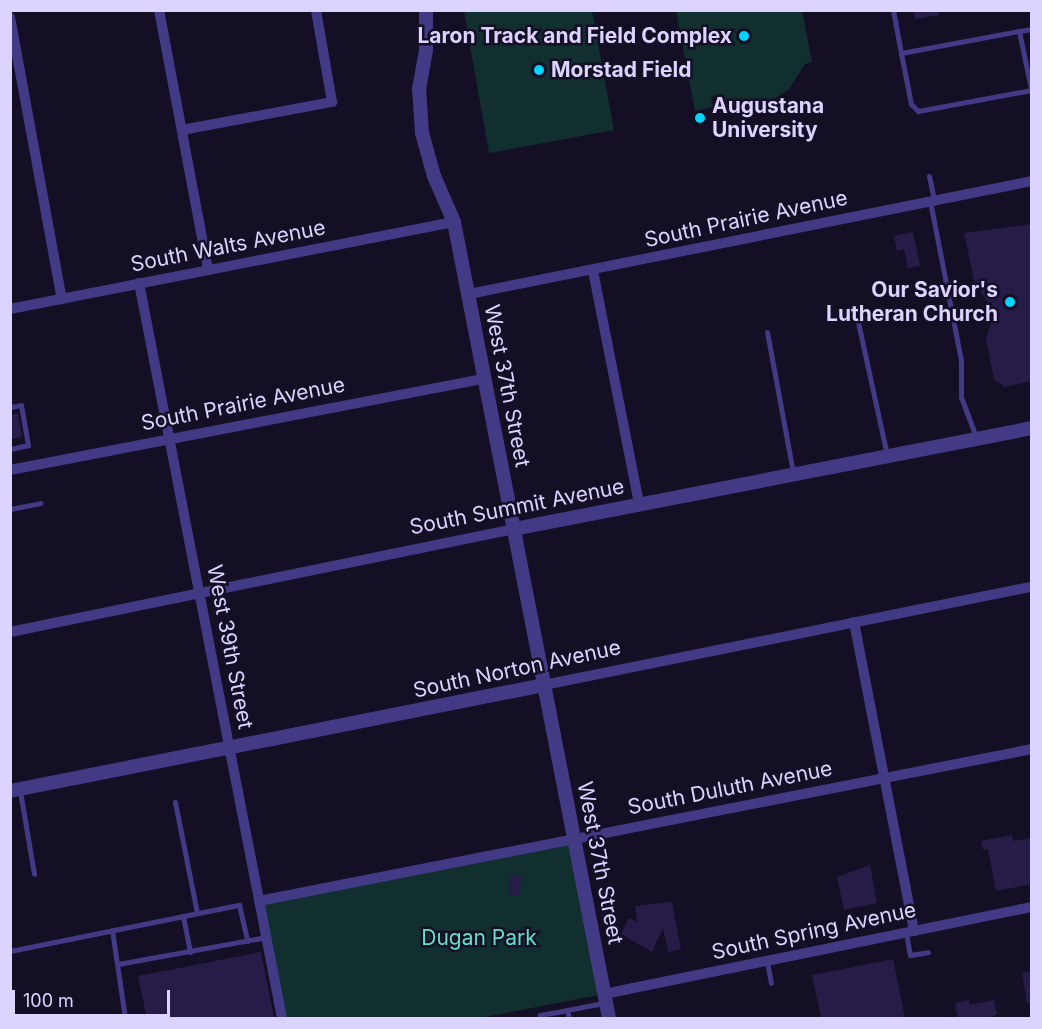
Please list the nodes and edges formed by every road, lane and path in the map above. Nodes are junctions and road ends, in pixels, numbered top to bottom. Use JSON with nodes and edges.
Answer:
{"nodes":[{"id":1,"x":159,"y":10,"type":"edge"},
{"id":2,"x":316,"y":10,"type":"edge"},
{"id":3,"x":426,"y":10,"type":"edge"},
{"id":4,"x":893,"y":10,"type":"edge"},
{"id":5,"x":10,"y":16,"type":"edge"},
{"id":6,"x":1032,"y":29,"type":"edge"},
{"id":7,"x":1019,"y":31,"type":"junction"},
{"id":8,"x":901,"y":53,"type":"junction"},
{"id":9,"x":1031,"y":92,"type":"edge"},
{"id":10,"x":182,"y":130,"type":"junction"},
{"id":11,"x":929,"y":176,"type":"dead end"},
{"id":12,"x":1032,"y":181,"type":"edge"},
{"id":13,"x":932,"y":201,"type":"junction"},
{"id":14,"x":454,"y":222,"type":"junction"},
{"id":15,"x":208,"y":270,"type":"junction"},
{"id":16,"x":593,"y":271,"type":"junction"},
{"id":17,"x":139,"y":284,"type":"junction"},
{"id":18,"x":469,"y":294,"type":"junction"},
{"id":19,"x":62,"y":299,"type":"junction"},
{"id":20,"x":10,"y":309,"type":"edge"},
{"id":21,"x":856,"y":313,"type":"dead end"},
{"id":22,"x":767,"y":332,"type":"dead end"},
{"id":23,"x":484,"y":379,"type":"junction"},
{"id":24,"x":10,"y":407,"type":"edge"},
{"id":25,"x":1032,"y":428,"type":"edge"},
{"id":26,"x":170,"y":437,"type":"junction"},
{"id":27,"x":977,"y":438,"type":"junction"},
{"id":28,"x":10,"y":449,"type":"edge"},
{"id":29,"x":887,"y":456,"type":"junction"},
{"id":30,"x":10,"y":470,"type":"edge"},
{"id":31,"x":794,"y":474,"type":"junction"},
{"id":32,"x":40,"y":503,"type":"dead end"},
{"id":33,"x":639,"y":504,"type":"junction"},
{"id":34,"x":10,"y":509,"type":"edge"},
{"id":35,"x":514,"y":529,"type":"junction"},
{"id":36,"x":1032,"y":587,"type":"edge"},
{"id":37,"x":200,"y":593,"type":"junction"},
{"id":38,"x":854,"y":622,"type":"junction"},
{"id":39,"x":10,"y":632,"type":"edge"},
{"id":40,"x":544,"y":685,"type":"junction"},
{"id":41,"x":231,"y":749,"type":"junction"},
{"id":42,"x":1032,"y":749,"type":"edge"},
{"id":43,"x":883,"y":778,"type":"junction"},
{"id":44,"x":15,"y":790,"type":"edge"},
{"id":45,"x":175,"y":802,"type":"dead end"},
{"id":46,"x":574,"y":838,"type":"junction"},
{"id":47,"x":34,"y":874,"type":"dead end"},
{"id":48,"x":259,"y":901,"type":"junction"},
{"id":49,"x":1032,"y":907,"type":"edge"},
{"id":50,"x":197,"y":913,"type":"junction"},
{"id":51,"x":183,"y":916,"type":"junction"},
{"id":52,"x":112,"y":930,"type":"junction"},
{"id":53,"x":910,"y":931,"type":"junction"},
{"id":54,"x":266,"y":937,"type":"junction"},
{"id":55,"x":247,"y":941,"type":"junction"},
{"id":56,"x":10,"y":951,"type":"edge"},
{"id":57,"x":190,"y":952,"type":"junction"},
{"id":58,"x":928,"y":952,"type":"dead end"},
{"id":59,"x":767,"y":961,"type":"junction"},
{"id":60,"x":118,"y":964,"type":"junction"},
{"id":61,"x":771,"y":983,"type":"dead end"},
{"id":62,"x":605,"y":999,"type":"junction"},
{"id":63,"x":567,"y":1010,"type":"junction"},
{"id":64,"x":125,"y":1018,"type":"edge"},
{"id":65,"x":282,"y":1018,"type":"edge"},
{"id":66,"x":540,"y":1018,"type":"edge"},
{"id":67,"x":569,"y":1018,"type":"edge"},
{"id":68,"x":609,"y":1018,"type":"edge"}],
"edges":[{"from":1,"to":10,"type":"street"},
{"from":2,"to":10,"type":"street"},
{"from":3,"to":14,"type":"street","name":"West 37th Street"},
{"from":4,"to":8,"type":"lane"},
{"from":5,"to":19,"type":"street"},
{"from":6,"to":7,"type":"lane"},
{"from":7,"to":8,"type":"lane"},
{"from":7,"to":9,"type":"lane"},
{"from":8,"to":9,"type":"lane"},
{"from":10,"to":15,"type":"street"},
{"from":11,"to":13,"type":"lane"},
{"from":12,"to":13,"type":"street","name":"South Prairie Avenue"},
{"from":13,"to":16,"type":"street","name":"South Prairie Avenue"},
{"from":13,"to":27,"type":"lane"},
{"from":14,"to":15,"type":"street","name":"South Walts Avenue"},
{"from":14,"to":18,"type":"street","name":"West 37th Street"},
{"from":15,"to":17,"type":"street","name":"South Walts Avenue"},
{"from":16,"to":18,"type":"street","name":"South Prairie Avenue"},
{"from":16,"to":33,"type":"street"},
{"from":17,"to":19,"type":"street","name":"South Walts Avenue"},
{"from":17,"to":26,"type":"street","name":"West 39th Street"},
{"from":18,"to":23,"type":"street","name":"West 37th Street"},
{"from":19,"to":20,"type":"street","name":"South Walts Avenue"},
{"from":21,"to":29,"type":"lane"},
{"from":22,"to":31,"type":"lane"},
{"from":23,"to":26,"type":"street","name":"South Prairie Avenue"},
{"from":23,"to":35,"type":"street","name":"West 37th Street"},
{"from":24,"to":28,"type":"lane"},
{"from":25,"to":27,"type":"street","name":"South Summit Avenue"},
{"from":26,"to":30,"type":"street","name":"South Prairie Avenue"},
{"from":26,"to":37,"type":"street","name":"West 39th Street"},
{"from":27,"to":29,"type":"street","name":"South Summit Avenue"},
{"from":29,"to":31,"type":"street","name":"South Summit Avenue"},
{"from":31,"to":33,"type":"street","name":"South Summit Avenue"},
{"from":32,"to":34,"type":"lane"},
{"from":33,"to":35,"type":"street","name":"South Summit Avenue"},
{"from":35,"to":37,"type":"street","name":"South Summit Avenue"},
{"from":35,"to":40,"type":"street","name":"West 37th Street"},
{"from":36,"to":38,"type":"street","name":"South Norton Avenue"},
{"from":37,"to":39,"type":"street","name":"South Summit Avenue"},
{"from":37,"to":41,"type":"street","name":"West 39th Street"},
{"from":38,"to":40,"type":"street","name":"South Norton Avenue"},
{"from":38,"to":43,"type":"street"},
{"from":40,"to":41,"type":"street","name":"South Norton Avenue"},
{"from":40,"to":46,"type":"street","name":"West 37th Street"},
{"from":41,"to":44,"type":"street","name":"South Norton Avenue"},
{"from":41,"to":48,"type":"street","name":"West 39th Street"},
{"from":42,"to":43,"type":"street","name":"South Duluth Avenue"},
{"from":43,"to":46,"type":"street","name":"South Duluth Avenue"},
{"from":43,"to":53,"type":"street"},
{"from":44,"to":47,"type":"lane"},
{"from":45,"to":50,"type":"lane"},
{"from":46,"to":48,"type":"street","name":"South Duluth Avenue"},
{"from":46,"to":62,"type":"street","name":"West 37th Street"},
{"from":48,"to":54,"type":"street","name":"West 39th Street"},
{"from":49,"to":53,"type":"street","name":"South Spring Avenue"},
{"from":50,"to":51,"type":"lane"},
{"from":50,"to":55,"type":"lane"},
{"from":51,"to":52,"type":"lane"},
{"from":51,"to":57,"type":"lane"},
{"from":52,"to":56,"type":"lane"},
{"from":52,"to":60,"type":"lane"},
{"from":53,"to":58,"type":"lane"},
{"from":53,"to":59,"type":"street","name":"South Spring Avenue"},
{"from":54,"to":55,"type":"lane"},
{"from":54,"to":65,"type":"street","name":"West 39th Street"},
{"from":55,"to":57,"type":"lane"},
{"from":57,"to":60,"type":"lane"},
{"from":59,"to":61,"type":"lane"},
{"from":59,"to":62,"type":"street","name":"South Spring Avenue"},
{"from":60,"to":64,"type":"lane"},
{"from":62,"to":63,"type":"lane"},
{"from":62,"to":68,"type":"street","name":"West 37th Street"},
{"from":63,"to":66,"type":"lane"},
{"from":63,"to":67,"type":"lane"}]}
